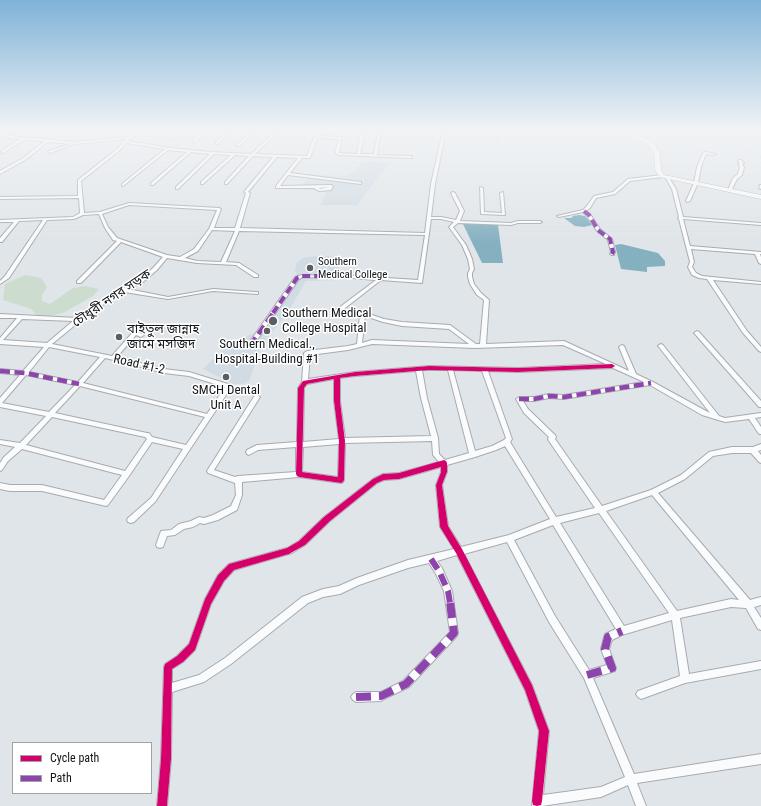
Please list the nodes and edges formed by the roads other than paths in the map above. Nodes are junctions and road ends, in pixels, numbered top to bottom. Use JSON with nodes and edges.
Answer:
{"nodes":[{"id":1,"x":6,"y":168,"type":"edge"},
{"id":2,"x":10,"y":168,"type":"joint"},
{"id":3,"x":96,"y":168,"type":"edge"},
{"id":4,"x":144,"y":168,"type":"edge"},
{"id":5,"x":171,"y":168,"type":"edge"},
{"id":6,"x":199,"y":168,"type":"edge"},
{"id":7,"x":218,"y":168,"type":"edge"},
{"id":8,"x":241,"y":168,"type":"edge"},
{"id":9,"x":267,"y":168,"type":"edge"},
{"id":10,"x":293,"y":168,"type":"edge"},
{"id":11,"x":437,"y":168,"type":"edge"},
{"id":12,"x":658,"y":168,"type":"edge"},
{"id":13,"x":699,"y":168,"type":"edge"},
{"id":14,"x":742,"y":168,"type":"edge"},
{"id":15,"x":0,"y":173,"type":"edge"},
{"id":16,"x":288,"y":174,"type":"junction"},
{"id":17,"x":665,"y":176,"type":"junction"},
{"id":18,"x":202,"y":183,"type":"dead end"},
{"id":19,"x":226,"y":183,"type":"dead end"},
{"id":20,"x":360,"y":183,"type":"dead end"},
{"id":21,"x":696,"y":183,"type":"junction"},
{"id":22,"x":152,"y":184,"type":"dead end"},
{"id":23,"x":123,"y":185,"type":"dead end"},
{"id":24,"x":315,"y":187,"type":"dead end"},
{"id":25,"x":177,"y":188,"type":"dead end"},
{"id":26,"x":481,"y":188,"type":"dead end"},
{"id":27,"x":730,"y":190,"type":"junction"},
{"id":28,"x":452,"y":193,"type":"dead end"},
{"id":29,"x":502,"y":193,"type":"dead end"},
{"id":30,"x":761,"y":196,"type":"edge"},
{"id":31,"x":80,"y":197,"type":"junction"},
{"id":32,"x":0,"y":198,"type":"edge"},
{"id":33,"x":688,"y":201,"type":"dead end"},
{"id":34,"x":584,"y":211,"type":"junction"},
{"id":35,"x":100,"y":213,"type":"junction"},
{"id":36,"x":82,"y":214,"type":"junction"},
{"id":37,"x":559,"y":216,"type":"dead end"},
{"id":38,"x":429,"y":218,"type":"junction"},
{"id":39,"x":680,"y":218,"type":"junction"},
{"id":40,"x":46,"y":219,"type":"junction"},
{"id":41,"x":18,"y":220,"type":"junction"},
{"id":42,"x":0,"y":221,"type":"edge"},
{"id":43,"x":457,"y":222,"type":"junction"},
{"id":44,"x":540,"y":222,"type":"dead end"},
{"id":45,"x":761,"y":224,"type":"edge"},
{"id":46,"x":211,"y":229,"type":"junction"},
{"id":47,"x":237,"y":230,"type":"junction"},
{"id":48,"x":427,"y":234,"type":"junction"},
{"id":49,"x":0,"y":241,"type":"edge"},
{"id":50,"x":120,"y":241,"type":"junction"},
{"id":51,"x":688,"y":247,"type":"junction"},
{"id":52,"x":759,"y":253,"type":"edge"},
{"id":53,"x":612,"y":254,"type":"dead end"},
{"id":54,"x":166,"y":256,"type":"junction"},
{"id":55,"x":180,"y":259,"type":"junction"},
{"id":56,"x":223,"y":262,"type":"junction"},
{"id":57,"x":761,"y":263,"type":"edge"},
{"id":58,"x":256,"y":276,"type":"dead end"},
{"id":59,"x":709,"y":278,"type":"junction"},
{"id":60,"x":380,"y":279,"type":"junction"},
{"id":61,"x":79,"y":282,"type":"dead end"},
{"id":62,"x":761,"y":283,"type":"edge"},
{"id":63,"x":0,"y":284,"type":"edge"},
{"id":64,"x":123,"y":290,"type":"junction"},
{"id":65,"x":256,"y":293,"type":"dead end"},
{"id":66,"x":363,"y":314,"type":"junction"},
{"id":67,"x":0,"y":316,"type":"edge"},
{"id":68,"x":21,"y":317,"type":"junction"},
{"id":69,"x":79,"y":320,"type":"junction"},
{"id":70,"x":698,"y":333,"type":"dead end"},
{"id":71,"x":141,"y":335,"type":"dead end"},
{"id":72,"x":0,"y":342,"type":"edge"},
{"id":73,"x":48,"y":345,"type":"junction"},
{"id":74,"x":359,"y":346,"type":"junction"},
{"id":75,"x":475,"y":346,"type":"junction"},
{"id":76,"x":483,"y":346,"type":"junction"},
{"id":77,"x":661,"y":346,"type":"dead end"},
{"id":78,"x":253,"y":347,"type":"dead end"},
{"id":79,"x":622,"y":347,"type":"dead end"},
{"id":80,"x":761,"y":350,"type":"edge"},
{"id":81,"x":103,"y":356,"type":"junction"},
{"id":82,"x":113,"y":358,"type":"junction"},
{"id":83,"x":612,"y":366,"type":"junction"},
{"id":84,"x":450,"y":368,"type":"junction"},
{"id":85,"x":419,"y":369,"type":"junction"},
{"id":86,"x":484,"y":369,"type":"junction"},
{"id":87,"x":0,"y":371,"type":"edge"},
{"id":88,"x":25,"y":373,"type":"junction"},
{"id":89,"x":634,"y":376,"type":"junction"},
{"id":90,"x":337,"y":378,"type":"junction"},
{"id":91,"x":305,"y":382,"type":"junction"},
{"id":92,"x":80,"y":384,"type":"junction"},
{"id":93,"x":651,"y":384,"type":"junction"},
{"id":94,"x":257,"y":397,"type":"dead end"},
{"id":95,"x":0,"y":402,"type":"edge"},
{"id":96,"x":0,"y":405,"type":"edge"},
{"id":97,"x":761,"y":405,"type":"edge"},
{"id":98,"x":49,"y":415,"type":"junction"},
{"id":99,"x":761,"y":415,"type":"edge"},
{"id":100,"x":208,"y":416,"type":"junction"},
{"id":101,"x":717,"y":417,"type":"junction"},
{"id":102,"x":751,"y":417,"type":"junction"},
{"id":103,"x":761,"y":432,"type":"edge"},
{"id":104,"x":435,"y":438,"type":"junction"},
{"id":105,"x":150,"y":439,"type":"junction"},
{"id":106,"x":342,"y":441,"type":"junction"},
{"id":107,"x":0,"y":442,"type":"edge"},
{"id":108,"x":506,"y":442,"type":"junction"},
{"id":109,"x":299,"y":445,"type":"junction"},
{"id":110,"x":21,"y":446,"type":"junction"},
{"id":111,"x":186,"y":447,"type":"junction"},
{"id":112,"x":757,"y":449,"type":"edge"},
{"id":113,"x":249,"y":452,"type":"dead end"},
{"id":114,"x":473,"y":455,"type":"junction"},
{"id":115,"x":761,"y":460,"type":"edge"},
{"id":116,"x":444,"y":463,"type":"junction"},
{"id":117,"x":0,"y":468,"type":"edge"},
{"id":118,"x":127,"y":474,"type":"junction"},
{"id":119,"x":299,"y":474,"type":"junction"},
{"id":120,"x":238,"y":481,"type":"junction"},
{"id":121,"x":0,"y":486,"type":"edge"},
{"id":122,"x":653,"y":492,"type":"junction"},
{"id":123,"x":602,"y":509,"type":"junction"},
{"id":124,"x":131,"y":520,"type":"dead end"},
{"id":125,"x":554,"y":522,"type":"junction"},
{"id":126,"x":508,"y":538,"type":"junction"},
{"id":127,"x":160,"y":545,"type":"dead end"},
{"id":128,"x":459,"y":551,"type":"junction"},
{"id":129,"x":431,"y":559,"type":"junction"},
{"id":130,"x":761,"y":602,"type":"edge"},
{"id":131,"x":748,"y":604,"type":"junction"},
{"id":132,"x":675,"y":615,"type":"junction"},
{"id":133,"x":761,"y":626,"type":"edge"},
{"id":134,"x":622,"y":631,"type":"junction"},
{"id":135,"x":761,"y":666,"type":"edge"},
{"id":136,"x":587,"y":675,"type":"junction"},
{"id":137,"x":685,"y":679,"type":"junction"},
{"id":138,"x":168,"y":689,"type":"junction"},
{"id":139,"x":641,"y":694,"type":"dead end"},
{"id":140,"x":356,"y":697,"type":"dead end"},
{"id":141,"x":761,"y":759,"type":"edge"},
{"id":142,"x":631,"y":779,"type":"junction"},
{"id":143,"x":537,"y":804,"type":"edge"},
{"id":144,"x":162,"y":806,"type":"edge"},
{"id":145,"x":641,"y":806,"type":"edge"}],
"edges":[{"from":1,"to":2,"type":"street"},
{"from":2,"to":15,"type":"street"},
{"from":3,"to":31,"type":"street"},
{"from":4,"to":23,"type":"street"},
{"from":5,"to":22,"type":"street"},
{"from":6,"to":25,"type":"street"},
{"from":7,"to":18,"type":"street"},
{"from":8,"to":19,"type":"street"},
{"from":9,"to":47,"type":"street"},
{"from":10,"to":16,"type":"street"},
{"from":11,"to":38,"type":"street"},
{"from":12,"to":17,"type":"main road"},
{"from":13,"to":21,"type":"street"},
{"from":14,"to":27,"type":"street"},
{"from":16,"to":20,"type":"street"},
{"from":16,"to":24,"type":"street"},
{"from":17,"to":21,"type":"main road"},
{"from":17,"to":34,"type":"street"},
{"from":17,"to":39,"type":"street"},
{"from":21,"to":27,"type":"main road"},
{"from":21,"to":33,"type":"street"},
{"from":26,"to":29,"type":"street"},
{"from":27,"to":30,"type":"main road"},
{"from":28,"to":43,"type":"street"},
{"from":31,"to":32,"type":"street"},
{"from":31,"to":36,"type":"street"},
{"from":34,"to":37,"type":"street"},
{"from":34,"to":53,"type":"street"},
{"from":35,"to":36,"type":"street"},
{"from":35,"to":46,"type":"street"},
{"from":35,"to":50,"type":"street","name":"চৌধুরী নগর সড়ক"},
{"from":36,"to":40,"type":"street"},
{"from":38,"to":43,"type":"street"},
{"from":38,"to":48,"type":"street"},
{"from":39,"to":45,"type":"street"},
{"from":39,"to":51,"type":"street"},
{"from":40,"to":41,"type":"street"},
{"from":40,"to":63,"type":"street"},
{"from":41,"to":42,"type":"street"},
{"from":41,"to":49,"type":"street"},
{"from":43,"to":44,"type":"street"},
{"from":43,"to":76,"type":"street"},
{"from":46,"to":47,"type":"street"},
{"from":46,"to":55,"type":"street"},
{"from":47,"to":48,"type":"street"},
{"from":47,"to":56,"type":"street"},
{"from":48,"to":60,"type":"street"},
{"from":50,"to":54,"type":"street","name":"চৌধুরী নগর সড়ক"},
{"from":50,"to":61,"type":"street"},
{"from":51,"to":52,"type":"street"},
{"from":51,"to":59,"type":"street"},
{"from":52,"to":57,"type":"street"},
{"from":54,"to":55,"type":"street"},
{"from":54,"to":64,"type":"street","name":"চৌধুরী নগর সড়ক"},
{"from":55,"to":56,"type":"street"},
{"from":56,"to":58,"type":"street"},
{"from":59,"to":62,"type":"street"},
{"from":59,"to":80,"type":"street"},
{"from":60,"to":66,"type":"street"},
{"from":60,"to":78,"type":"street"},
{"from":64,"to":65,"type":"street"},
{"from":64,"to":69,"type":"street","name":"চৌধুরী নগর সড়ক"},
{"from":66,"to":74,"type":"street"},
{"from":66,"to":75,"type":"street"},
{"from":67,"to":68,"type":"street"},
{"from":68,"to":69,"type":"street"},
{"from":68,"to":72,"type":"street"},
{"from":69,"to":73,"type":"street","name":"চৌধুরী নগর সড়ক"},
{"from":70,"to":97,"type":"street"},
{"from":71,"to":82,"type":"street"},
{"from":72,"to":73,"type":"street"},
{"from":73,"to":81,"type":"street"},
{"from":73,"to":88,"type":"street","name":"চৌধুরী নগর সড়ক"},
{"from":74,"to":75,"type":"street"},
{"from":74,"to":91,"type":"street"},
{"from":75,"to":76,"type":"street"},
{"from":76,"to":83,"type":"street"},
{"from":77,"to":101,"type":"street"},
{"from":79,"to":89,"type":"street"},
{"from":81,"to":82,"type":"street","name":"Road #1-2"},
{"from":81,"to":92,"type":"street","name":"Road #1-2"},
{"from":82,"to":100,"type":"street","name":"Road #1-2"},
{"from":83,"to":86,"type":"street"},
{"from":83,"to":89,"type":"street"},
{"from":84,"to":85,"type":"street"},
{"from":84,"to":86,"type":"street"},
{"from":84,"to":114,"type":"street"},
{"from":85,"to":90,"type":"street"},
{"from":85,"to":104,"type":"street"},
{"from":86,"to":108,"type":"street"},
{"from":87,"to":88,"type":"street"},
{"from":88,"to":92,"type":"street"},
{"from":88,"to":95,"type":"street","name":"চৌধুরী নগর সড়ক"},
{"from":89,"to":93,"type":"street"},
{"from":90,"to":91,"type":"street"},
{"from":90,"to":106,"type":"street"},
{"from":91,"to":109,"type":"street"},
{"from":92,"to":98,"type":"street","name":"Road #1-2"},
{"from":92,"to":100,"type":"street"},
{"from":93,"to":101,"type":"street"},
{"from":93,"to":123,"type":"street"},
{"from":94,"to":120,"type":"street"},
{"from":96,"to":98,"type":"street"},
{"from":98,"to":105,"type":"street"},
{"from":98,"to":110,"type":"street","name":"Road #1-2"},
{"from":99,"to":102,"type":"street"},
{"from":100,"to":111,"type":"street"},
{"from":101,"to":102,"type":"street"},
{"from":102,"to":103,"type":"street"},
{"from":104,"to":106,"type":"street"},
{"from":104,"to":116,"type":"street"},
{"from":105,"to":111,"type":"street"},
{"from":105,"to":118,"type":"street"},
{"from":106,"to":109,"type":"street"},
{"from":106,"to":119,"type":"street"},
{"from":107,"to":110,"type":"street"},
{"from":108,"to":114,"type":"street"},
{"from":108,"to":125,"type":"street"},
{"from":109,"to":113,"type":"street"},
{"from":109,"to":119,"type":"street"},
{"from":110,"to":117,"type":"street","name":"Road #1-2"},
{"from":110,"to":118,"type":"street"},
{"from":111,"to":124,"type":"street"},
{"from":112,"to":115,"type":"street"},
{"from":112,"to":122,"type":"street"},
{"from":114,"to":116,"type":"street"},
{"from":116,"to":128,"type":"street"},
{"from":116,"to":138,"type":"street"},
{"from":118,"to":121,"type":"street"},
{"from":119,"to":120,"type":"street"},
{"from":120,"to":127,"type":"street"},
{"from":122,"to":123,"type":"street"},
{"from":122,"to":131,"type":"street"},
{"from":123,"to":125,"type":"street"},
{"from":123,"to":132,"type":"street"},
{"from":125,"to":126,"type":"street"},
{"from":125,"to":134,"type":"street"},
{"from":126,"to":128,"type":"street"},
{"from":126,"to":136,"type":"street"},
{"from":128,"to":129,"type":"street"},
{"from":128,"to":143,"type":"street"},
{"from":129,"to":138,"type":"street"},
{"from":129,"to":140,"type":"street"},
{"from":130,"to":131,"type":"street"},
{"from":131,"to":132,"type":"street"},
{"from":131,"to":133,"type":"street"},
{"from":132,"to":134,"type":"street"},
{"from":132,"to":137,"type":"street"},
{"from":134,"to":136,"type":"street"},
{"from":135,"to":137,"type":"street"},
{"from":136,"to":142,"type":"street"},
{"from":137,"to":139,"type":"street"},
{"from":138,"to":144,"type":"street"},
{"from":141,"to":142,"type":"street"},
{"from":142,"to":143,"type":"street"},
{"from":142,"to":145,"type":"street"}]}
